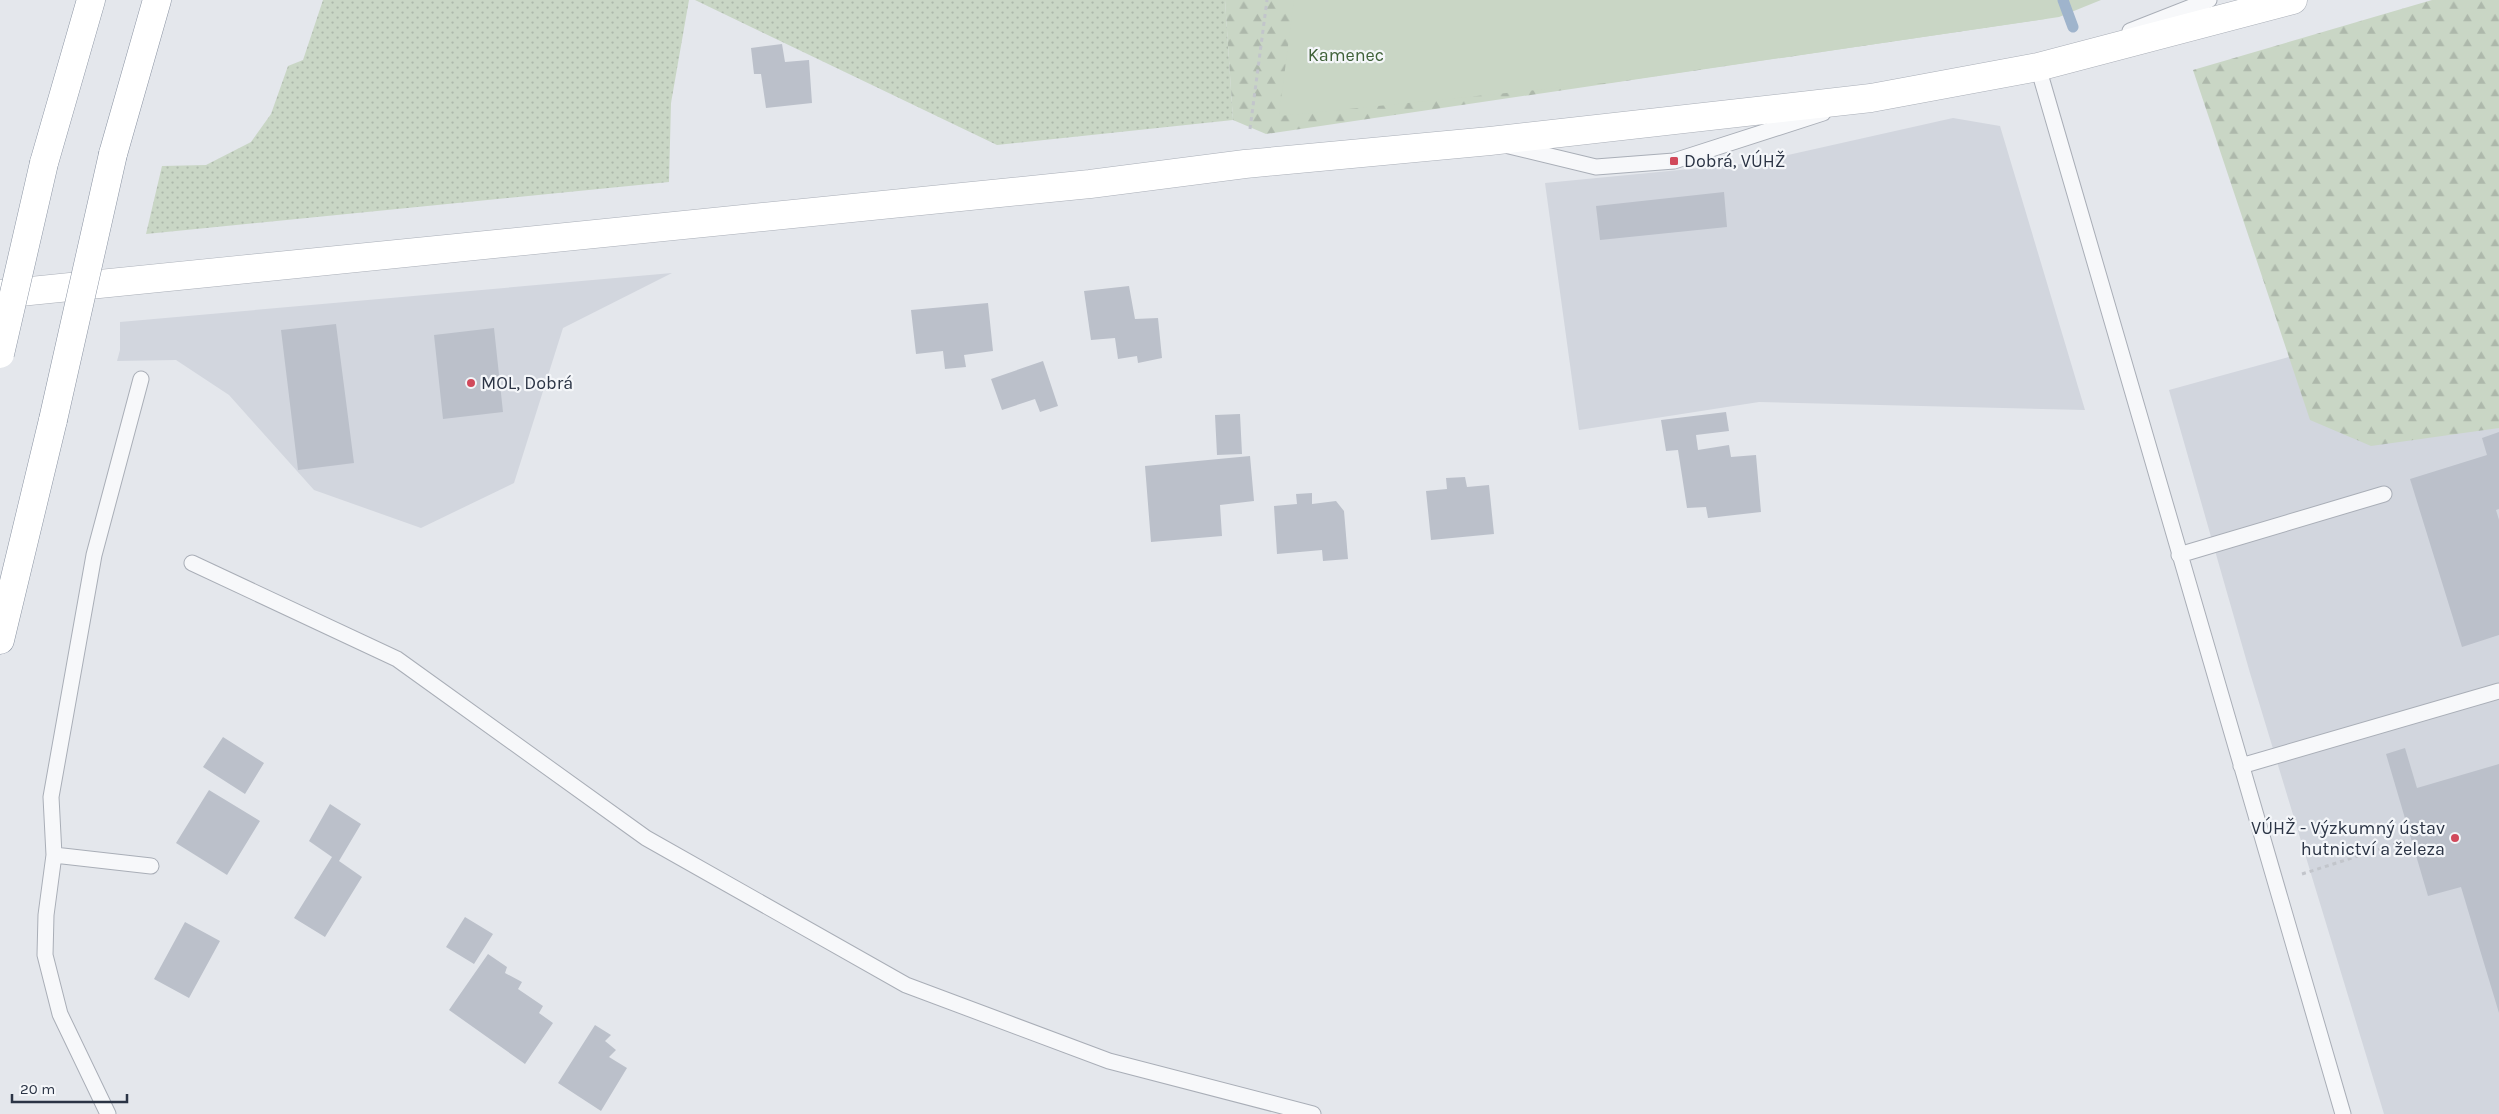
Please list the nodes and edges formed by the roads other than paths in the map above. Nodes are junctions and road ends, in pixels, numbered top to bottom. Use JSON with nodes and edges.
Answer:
{"nodes":[{"id":1,"x":91,"y":0,"type":"edge"},
{"id":2,"x":157,"y":0,"type":"edge"},
{"id":3,"x":2209,"y":0,"type":"edge"},
{"id":4,"x":2293,"y":0,"type":"edge"},
{"id":5,"x":2038,"y":68,"type":"junction"},
{"id":6,"x":1871,"y":98,"type":"junction"},
{"id":7,"x":1490,"y":141,"type":"junction"},
{"id":8,"x":0,"y":294,"type":"edge"},
{"id":9,"x":0,"y":354,"type":"edge"},
{"id":10,"x":141,"y":379,"type":"dead end"},
{"id":11,"x":2384,"y":494,"type":"dead end"},
{"id":12,"x":2179,"y":555,"type":"junction"},
{"id":13,"x":192,"y":564,"type":"dead end"},
{"id":14,"x":0,"y":640,"type":"edge"},
{"id":15,"x":2499,"y":691,"type":"edge"},
{"id":16,"x":2241,"y":766,"type":"junction"},
{"id":17,"x":54,"y":855,"type":"junction"},
{"id":18,"x":151,"y":866,"type":"dead end"},
{"id":19,"x":108,"y":1114,"type":"edge"},
{"id":20,"x":1313,"y":1114,"type":"edge"},
{"id":21,"x":2343,"y":1114,"type":"edge"}],
"edges":[{"from":1,"to":9,"type":"main road","bridge":true},
{"from":2,"to":14,"type":"main road","bridge":true},
{"from":3,"to":5,"type":"lane"},
{"from":4,"to":5,"type":"main road"},
{"from":5,"to":6,"type":"main road"},
{"from":5,"to":12,"type":"lane"},
{"from":6,"to":7,"type":"main road"},
{"from":6,"to":7,"type":"lane"},
{"from":7,"to":8,"type":"main road"},
{"from":10,"to":17,"type":"lane"},
{"from":11,"to":12,"type":"lane"},
{"from":12,"to":16,"type":"lane"},
{"from":13,"to":20,"type":"lane"},
{"from":15,"to":16,"type":"lane"},
{"from":16,"to":21,"type":"lane"},
{"from":17,"to":18,"type":"lane"},
{"from":17,"to":19,"type":"lane"}]}
